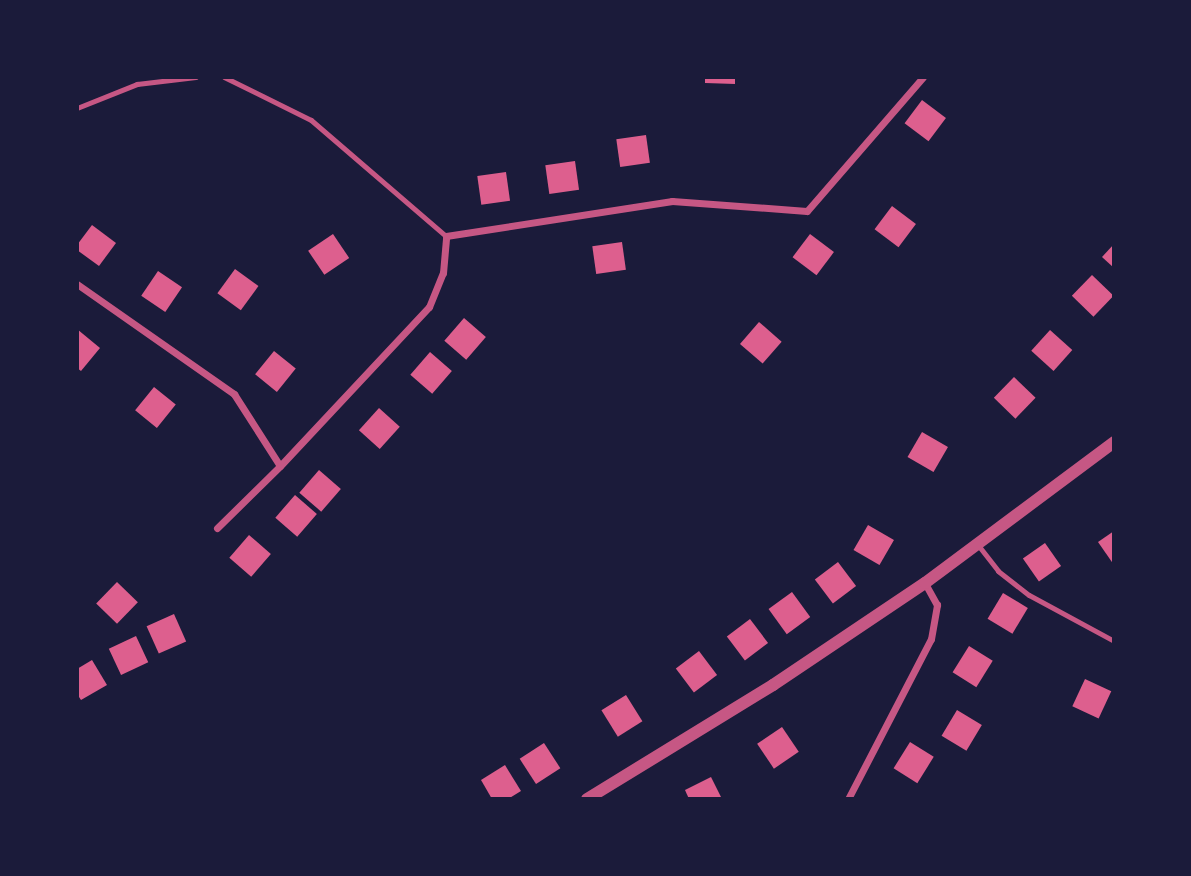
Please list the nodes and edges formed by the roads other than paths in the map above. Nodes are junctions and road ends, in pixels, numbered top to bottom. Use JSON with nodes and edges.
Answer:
{"nodes":[{"id":1,"x":196,"y":77,"type":"edge"},
{"id":2,"x":224,"y":77,"type":"edge"},
{"id":3,"x":923,"y":77,"type":"edge"},
{"id":4,"x":77,"y":108,"type":"edge"},
{"id":5,"x":446,"y":236,"type":"junction"},
{"id":6,"x":77,"y":284,"type":"edge"},
{"id":7,"x":1114,"y":442,"type":"edge"},
{"id":8,"x":280,"y":467,"type":"junction"},
{"id":9,"x":218,"y":527,"type":"dead end"},
{"id":10,"x":977,"y":543,"type":"junction"},
{"id":11,"x":925,"y":583,"type":"junction"},
{"id":12,"x":1114,"y":641,"type":"edge"},
{"id":13,"x":587,"y":799,"type":"edge"},
{"id":14,"x":848,"y":799,"type":"edge"}],
"edges":[{"from":1,"to":4,"type":"lane"},
{"from":2,"to":5,"type":"lane"},
{"from":3,"to":5,"type":"street"},
{"from":5,"to":8,"type":"street"},
{"from":6,"to":8,"type":"street"},
{"from":7,"to":10,"type":"street"},
{"from":8,"to":9,"type":"street"},
{"from":10,"to":11,"type":"street"},
{"from":10,"to":12,"type":"lane"},
{"from":11,"to":13,"type":"street"},
{"from":11,"to":14,"type":"street"}]}
